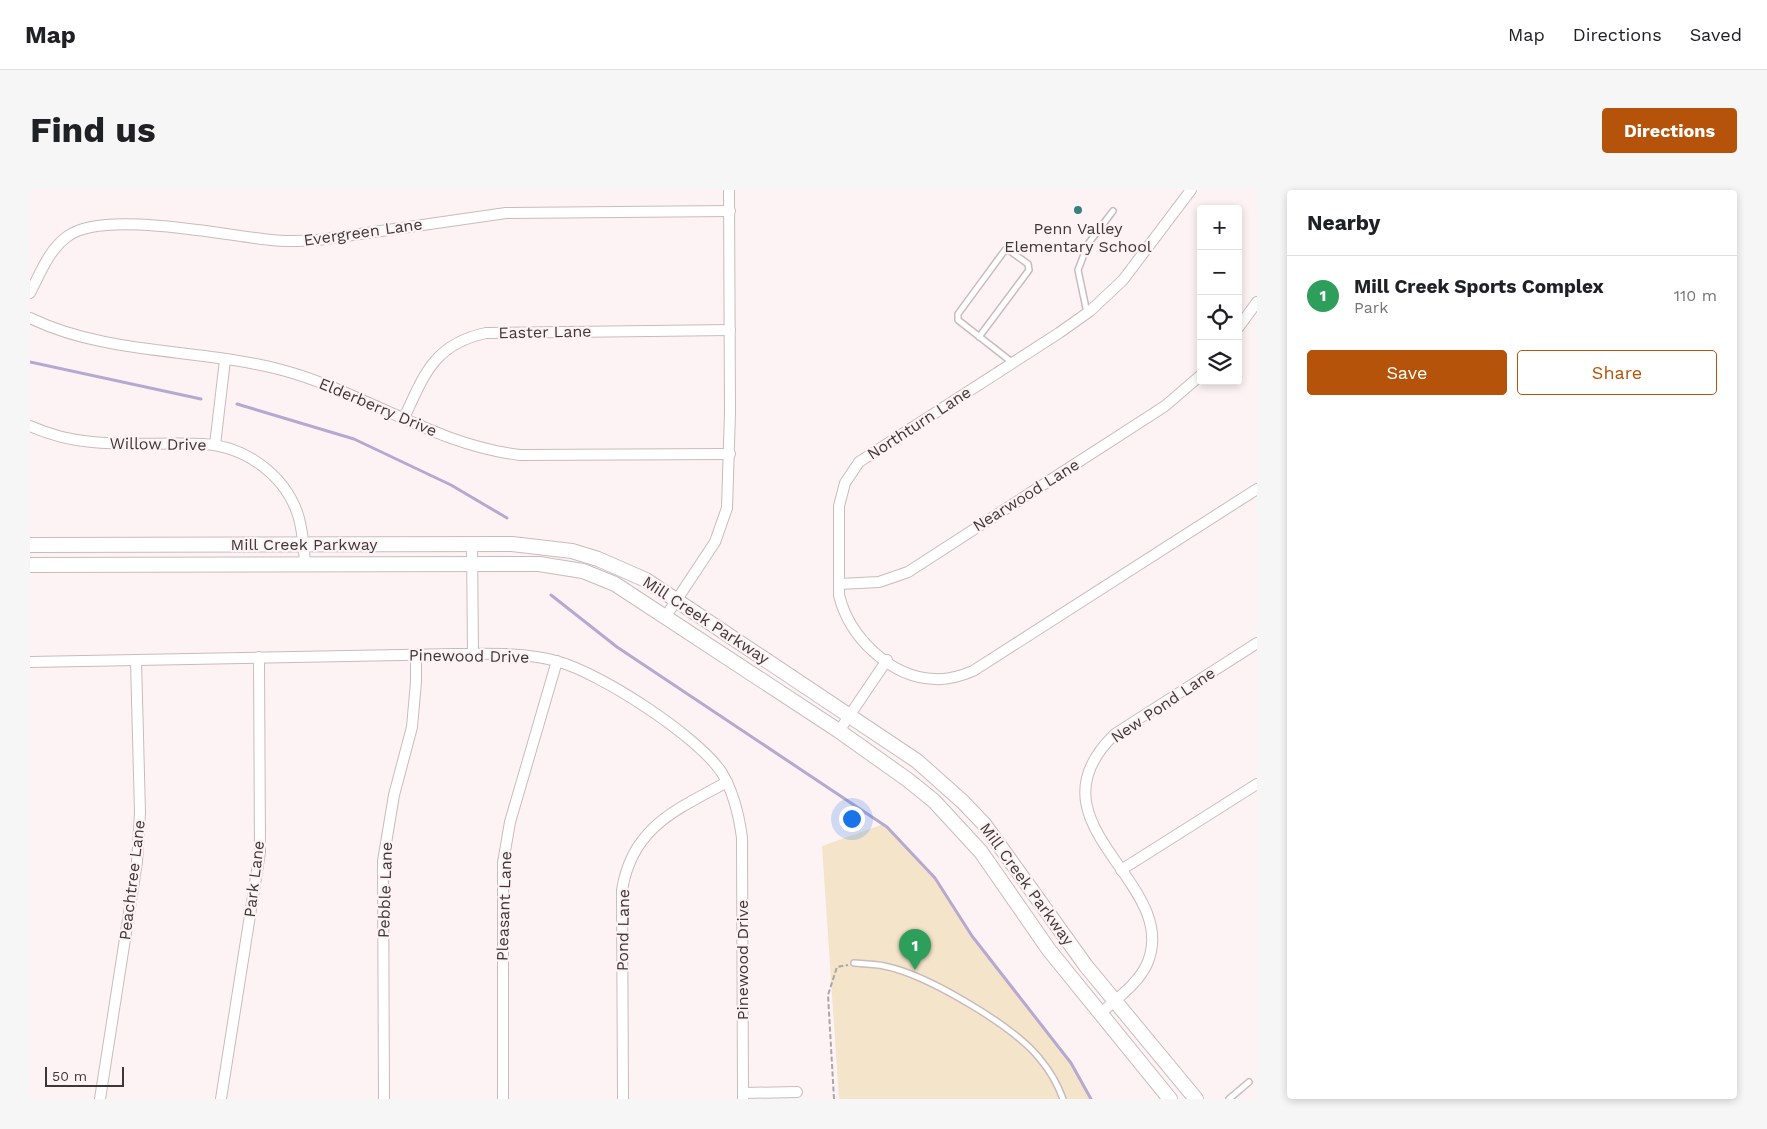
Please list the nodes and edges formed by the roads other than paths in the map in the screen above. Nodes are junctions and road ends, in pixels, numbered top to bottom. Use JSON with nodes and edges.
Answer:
{"nodes":[{"id":1,"x":729,"y":190,"type":"edge"},
{"id":2,"x":1191,"y":190,"type":"edge"},
{"id":3,"x":730,"y":211,"type":"junction"},
{"id":4,"x":1113,"y":211,"type":"dead end"},
{"id":5,"x":30,"y":293,"type":"edge"},
{"id":6,"x":1257,"y":302,"type":"edge"},
{"id":7,"x":1088,"y":313,"type":"junction"},
{"id":8,"x":30,"y":318,"type":"edge"},
{"id":9,"x":1242,"y":323,"type":"edge"},
{"id":10,"x":730,"y":330,"type":"junction"},
{"id":11,"x":979,"y":337,"type":"junction"},
{"id":12,"x":225,"y":360,"type":"junction"},
{"id":13,"x":1012,"y":362,"type":"junction"},
{"id":14,"x":1197,"y":378,"type":"edge"},
{"id":15,"x":404,"y":418,"type":"junction"},
{"id":16,"x":30,"y":426,"type":"edge"},
{"id":17,"x":215,"y":445,"type":"junction"},
{"id":18,"x":730,"y":454,"type":"junction"},
{"id":19,"x":1257,"y":489,"type":"edge"},
{"id":20,"x":304,"y":544,"type":"junction"},
{"id":21,"x":472,"y":544,"type":"junction"},
{"id":22,"x":30,"y":545,"type":"edge"},
{"id":23,"x":305,"y":564,"type":"junction"},
{"id":24,"x":471,"y":564,"type":"junction"},
{"id":25,"x":30,"y":565,"type":"edge"},
{"id":26,"x":839,"y":584,"type":"junction"},
{"id":27,"x":678,"y":600,"type":"junction"},
{"id":28,"x":666,"y":616,"type":"junction"},
{"id":29,"x":1257,"y":643,"type":"edge"},
{"id":30,"x":416,"y":654,"type":"junction"},
{"id":31,"x":473,"y":654,"type":"junction"},
{"id":32,"x":259,"y":657,"type":"junction"},
{"id":33,"x":136,"y":660,"type":"junction"},
{"id":34,"x":887,"y":660,"type":"junction"},
{"id":35,"x":557,"y":661,"type":"junction"},
{"id":36,"x":30,"y":662,"type":"edge"},
{"id":37,"x":850,"y":715,"type":"junction"},
{"id":38,"x":839,"y":731,"type":"junction"},
{"id":39,"x":726,"y":782,"type":"junction"},
{"id":40,"x":1257,"y":784,"type":"edge"},
{"id":41,"x":1121,"y":870,"type":"junction"},
{"id":42,"x":854,"y":963,"type":"road end"},
{"id":43,"x":1115,"y":1001,"type":"junction"},
{"id":44,"x":1100,"y":1014,"type":"junction"},
{"id":45,"x":1249,"y":1082,"type":"dead end"},
{"id":46,"x":797,"y":1092,"type":"dead end"},
{"id":47,"x":743,"y":1096,"type":"edge"},
{"id":48,"x":100,"y":1099,"type":"edge"},
{"id":49,"x":221,"y":1099,"type":"edge"},
{"id":50,"x":384,"y":1099,"type":"edge"},
{"id":51,"x":502,"y":1099,"type":"edge"},
{"id":52,"x":623,"y":1099,"type":"edge"},
{"id":53,"x":1063,"y":1099,"type":"edge"},
{"id":54,"x":1170,"y":1099,"type":"edge"},
{"id":55,"x":1196,"y":1099,"type":"edge"},
{"id":56,"x":1229,"y":1099,"type":"edge"}],
"edges":[{"from":1,"to":3,"type":"street"},
{"from":2,"to":7,"type":"street","name":"Northturn Lane"},
{"from":3,"to":5,"type":"street","name":"Evergreen Lane"},
{"from":3,"to":10,"type":"street"},
{"from":4,"to":7,"type":"lane"},
{"from":6,"to":9,"type":"street"},
{"from":7,"to":13,"type":"street","name":"Northturn Lane"},
{"from":8,"to":12,"type":"street","name":"Elderberry Drive"},
{"from":10,"to":15,"type":"street","name":"Easter Lane"},
{"from":10,"to":18,"type":"street"},
{"from":11,"to":11,"type":"lane"},
{"from":11,"to":13,"type":"lane"},
{"from":12,"to":15,"type":"street","name":"Elderberry Drive"},
{"from":12,"to":17,"type":"street"},
{"from":13,"to":26,"type":"street","name":"Northturn Lane"},
{"from":14,"to":26,"type":"street","name":"Nearwood Lane"},
{"from":15,"to":18,"type":"street","name":"Elderberry Drive"},
{"from":16,"to":17,"type":"street","name":"Willow Drive"},
{"from":17,"to":20,"type":"street","name":"Willow Drive"},
{"from":18,"to":27,"type":"street"},
{"from":19,"to":34,"type":"street","name":"Northturn Lane"},
{"from":20,"to":21,"type":"main road","name":"Mill Creek Parkway"},
{"from":20,"to":22,"type":"main road","name":"Mill Creek Parkway"},
{"from":20,"to":23,"type":"street","name":"Willow Drive"},
{"from":21,"to":24,"type":"street"},
{"from":21,"to":27,"type":"main road","name":"Mill Creek Parkway"},
{"from":23,"to":24,"type":"main road","name":"Mill Creek Parkway"},
{"from":23,"to":25,"type":"main road","name":"Mill Creek Parkway"},
{"from":24,"to":28,"type":"main road","name":"Mill Creek Parkway"},
{"from":24,"to":31,"type":"street"},
{"from":26,"to":34,"type":"street","name":"Northturn Lane"},
{"from":27,"to":28,"type":"street"},
{"from":27,"to":37,"type":"main road","name":"Mill Creek Parkway"},
{"from":28,"to":38,"type":"main road","name":"Mill Creek Parkway"},
{"from":29,"to":41,"type":"street","name":"New Pond Lane"},
{"from":30,"to":31,"type":"street","name":"Pinewood Drive"},
{"from":30,"to":32,"type":"street","name":"Pinewood Drive"},
{"from":30,"to":50,"type":"street","name":"Pebble Lane"},
{"from":31,"to":35,"type":"street","name":"Pinewood Drive"},
{"from":32,"to":33,"type":"street","name":"Pinewood Drive"},
{"from":32,"to":49,"type":"street","name":"Park Lane"},
{"from":33,"to":36,"type":"street","name":"Pinewood Drive"},
{"from":33,"to":48,"type":"street","name":"Peachtree Lane"},
{"from":34,"to":37,"type":"street"},
{"from":35,"to":39,"type":"street","name":"Pinewood Drive"},
{"from":35,"to":51,"type":"street","name":"Pleasant Lane"},
{"from":37,"to":38,"type":"street"},
{"from":37,"to":43,"type":"main road","name":"Mill Creek Parkway"},
{"from":38,"to":44,"type":"main road","name":"Mill Creek Parkway"},
{"from":39,"to":47,"type":"street","name":"Pinewood Drive"},
{"from":39,"to":52,"type":"street","name":"Pond Lane"},
{"from":40,"to":41,"type":"street"},
{"from":41,"to":43,"type":"street","name":"New Pond Lane"},
{"from":42,"to":53,"type":"lane"},
{"from":43,"to":44,"type":"street","name":"New Pond Lane"},
{"from":43,"to":55,"type":"main road","name":"Mill Creek Parkway"},
{"from":44,"to":54,"type":"main road","name":"Mill Creek Parkway"},
{"from":45,"to":56,"type":"lane"},
{"from":46,"to":47,"type":"street"}]}
